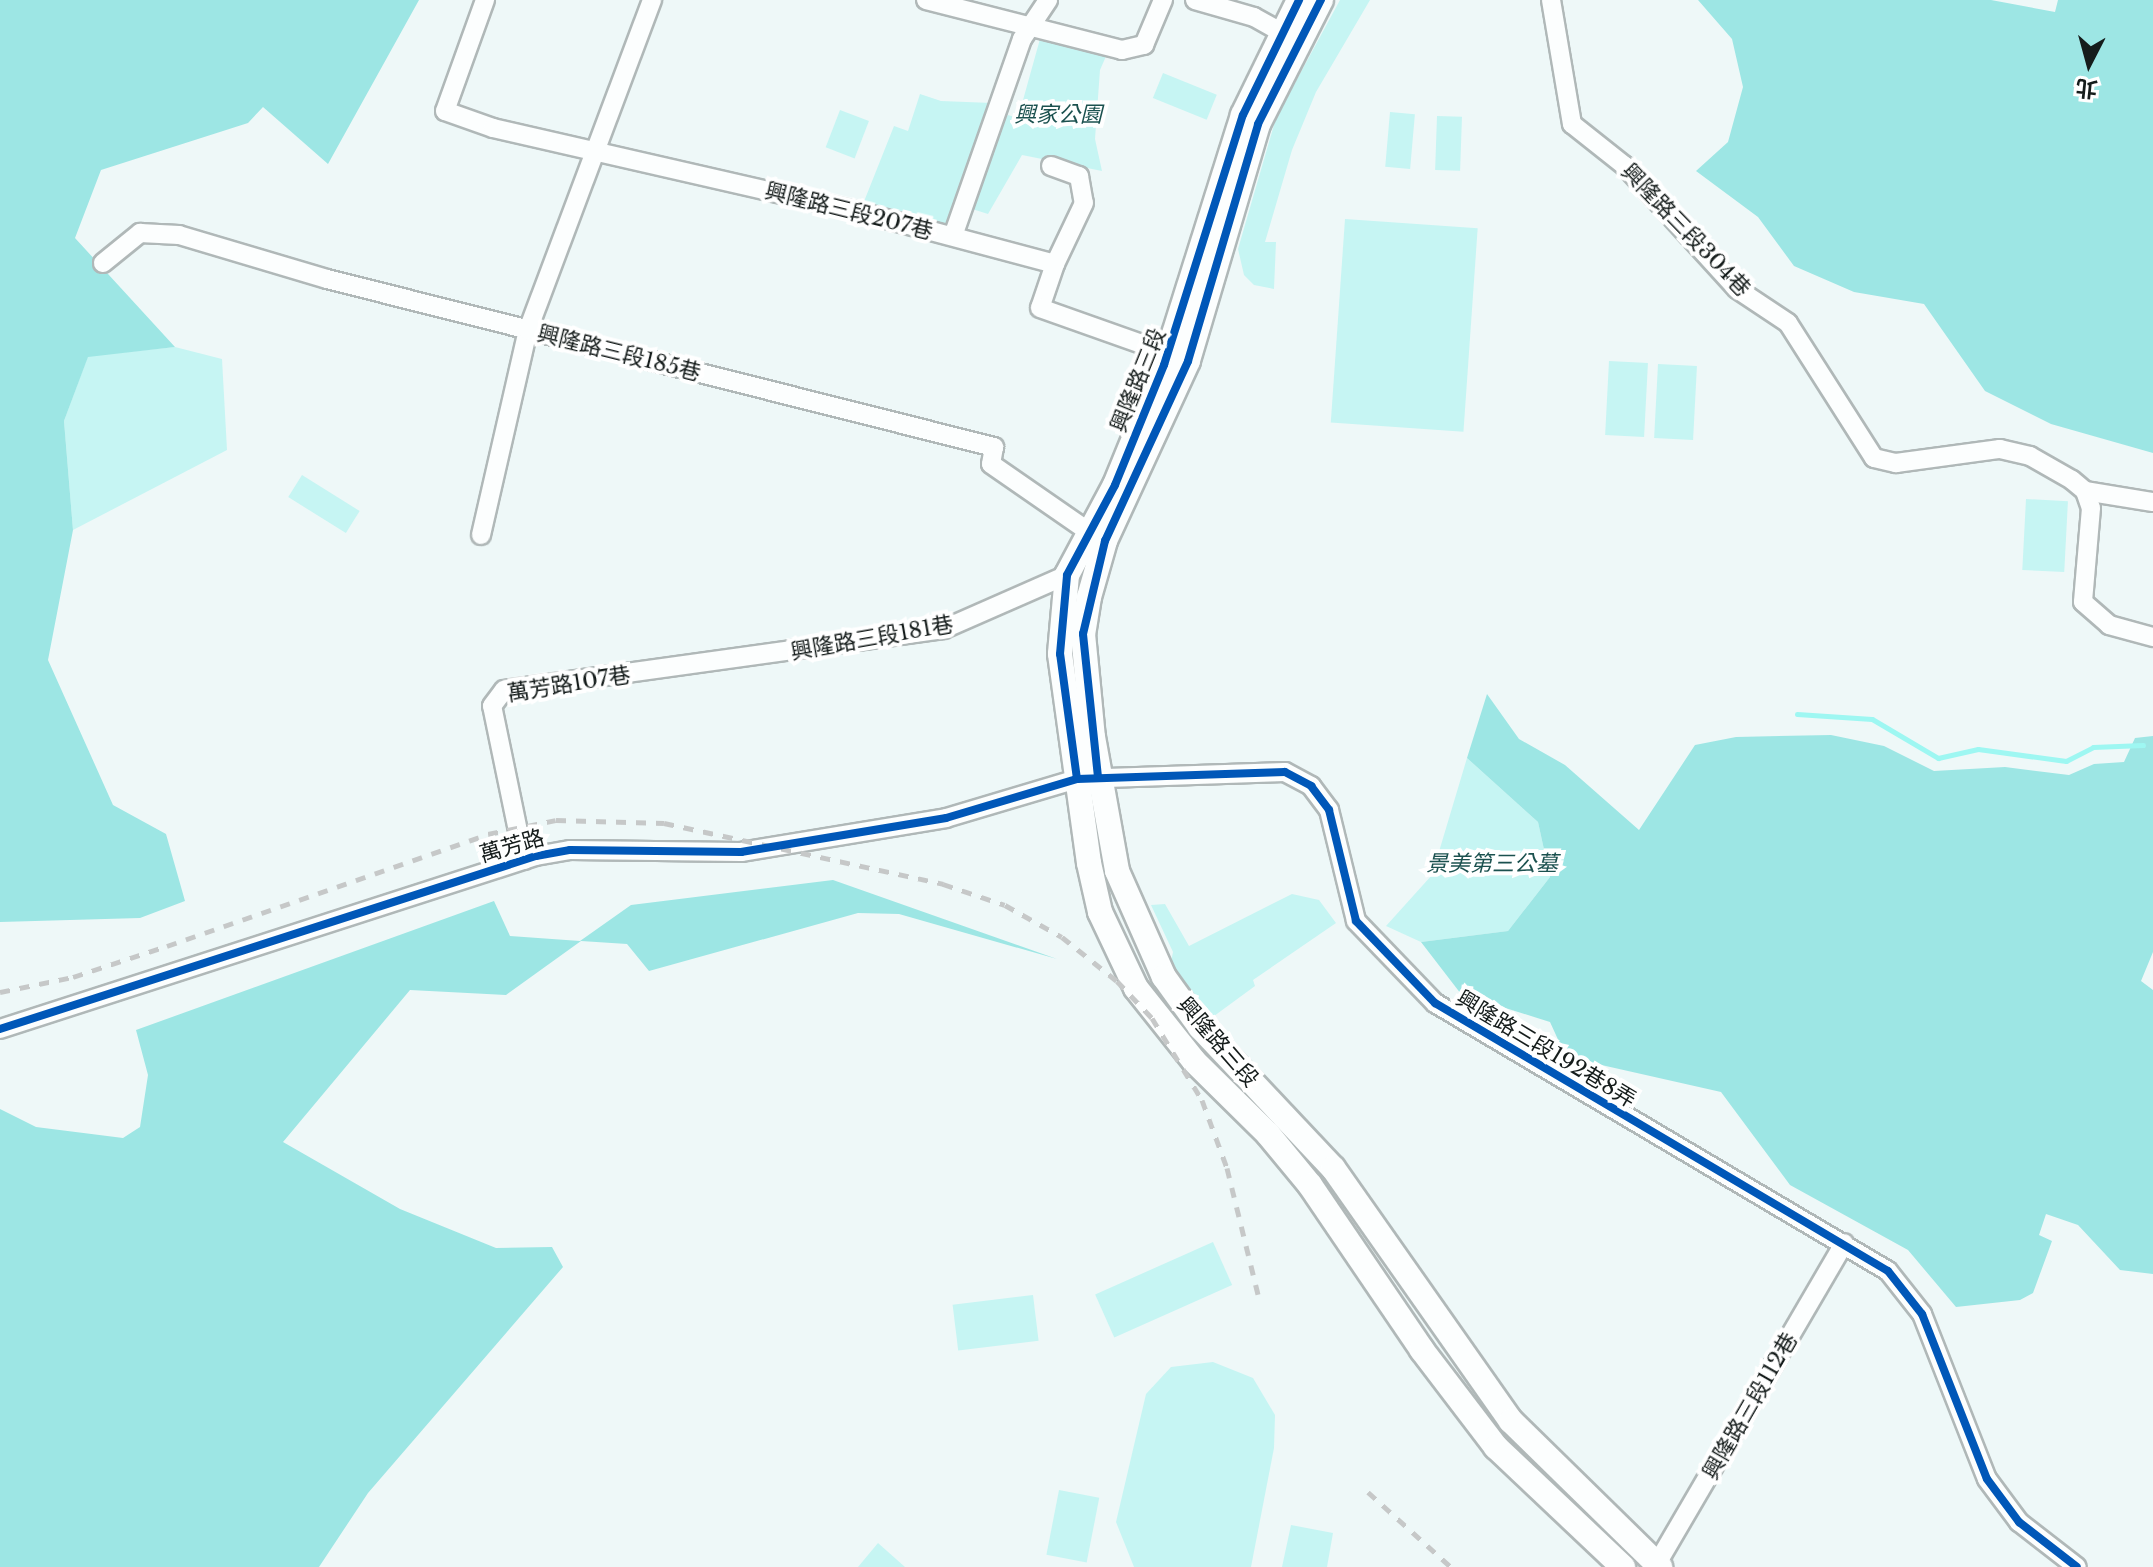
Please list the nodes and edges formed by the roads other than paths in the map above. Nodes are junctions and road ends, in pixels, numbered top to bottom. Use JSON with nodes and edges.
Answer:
{"nodes":[{"id":1,"x":485,"y":0,"type":"edge"},
{"id":2,"x":652,"y":0,"type":"edge"},
{"id":3,"x":926,"y":0,"type":"edge"},
{"id":4,"x":1048,"y":0,"type":"edge"},
{"id":5,"x":1163,"y":0,"type":"edge"},
{"id":6,"x":1195,"y":0,"type":"edge"},
{"id":7,"x":1299,"y":0,"type":"edge"},
{"id":8,"x":1321,"y":0,"type":"edge"},
{"id":9,"x":1551,"y":0,"type":"edge"},
{"id":10,"x":1033,"y":28,"type":"junction"},
{"id":11,"x":1281,"y":32,"type":"junction"},
{"id":12,"x":596,"y":151,"type":"junction"},
{"id":13,"x":1051,"y":166,"type":"dead end"},
{"id":14,"x":953,"y":236,"type":"junction"},
{"id":15,"x":103,"y":263,"type":"dead end"},
{"id":16,"x":1055,"y":264,"type":"junction"},
{"id":17,"x":528,"y":330,"type":"junction"},
{"id":18,"x":1178,"y":357,"type":"junction"},
{"id":19,"x":2085,"y":491,"type":"junction"},
{"id":20,"x":2153,"y":502,"type":"edge"},
{"id":21,"x":481,"y":535,"type":"dead end"},
{"id":22,"x":1096,"y":537,"type":"junction"},
{"id":23,"x":1067,"y":575,"type":"junction"},
{"id":24,"x":2153,"y":637,"type":"edge"},
{"id":25,"x":762,"y":658,"type":"joint"},
{"id":26,"x":1087,"y":778,"type":"junction"},
{"id":27,"x":524,"y":860,"type":"junction"},
{"id":28,"x":0,"y":1029,"type":"edge"},
{"id":29,"x":1844,"y":1243,"type":"junction"},
{"id":30,"x":1657,"y":1566,"type":"edge"},
{"id":31,"x":1623,"y":1567,"type":"edge"},
{"id":32,"x":2077,"y":1567,"type":"edge"}],
"edges":[{"from":1,"to":12,"type":"street","name":"興隆路三段207巷"},
{"from":2,"to":12,"type":"street"},
{"from":3,"to":10,"type":"street"},
{"from":4,"to":10,"type":"street"},
{"from":5,"to":10,"type":"street"},
{"from":6,"to":11,"type":"street"},
{"from":7,"to":11,"type":"main road","name":"興隆路三段"},
{"from":8,"to":18,"type":"main road","name":"興隆路三段"},
{"from":9,"to":19,"type":"street","name":"興隆路三段304巷"},
{"from":10,"to":14,"type":"street"},
{"from":11,"to":18,"type":"main road","name":"興隆路三段"},
{"from":12,"to":14,"type":"street","name":"興隆路三段207巷"},
{"from":12,"to":17,"type":"street"},
{"from":13,"to":16,"type":"street"},
{"from":14,"to":16,"type":"street","name":"興隆路三段207巷"},
{"from":15,"to":17,"type":"street","name":"興隆路三段185巷"},
{"from":16,"to":18,"type":"street"},
{"from":17,"to":21,"type":"street"},
{"from":17,"to":22,"type":"street","name":"興隆路三段185巷"},
{"from":18,"to":22,"type":"main road","name":"興隆路三段"},
{"from":19,"to":20,"type":"street","name":"興隆路三段304巷"},
{"from":19,"to":24,"type":"street"},
{"from":22,"to":23,"type":"main road","name":"興隆路三段"},
{"from":22,"to":26,"type":"main road","name":"興隆路三段"},
{"from":23,"to":25,"type":"street","name":"興隆路三段181巷"},
{"from":23,"to":26,"type":"main road","name":"興隆路三段"},
{"from":25,"to":27,"type":"street","name":"萬芳路107巷"},
{"from":26,"to":27,"type":"street","name":"萬芳路"},
{"from":26,"to":29,"type":"street","name":"興隆路三段192巷8弄"},
{"from":26,"to":30,"type":"main road","name":"興隆路三段"},
{"from":26,"to":31,"type":"main road","name":"興隆路三段"},
{"from":27,"to":28,"type":"street","name":"萬芳路"},
{"from":29,"to":30,"type":"street","name":"興隆路三段112巷"},
{"from":29,"to":32,"type":"street","name":"興隆路三段192巷8弄"}]}
